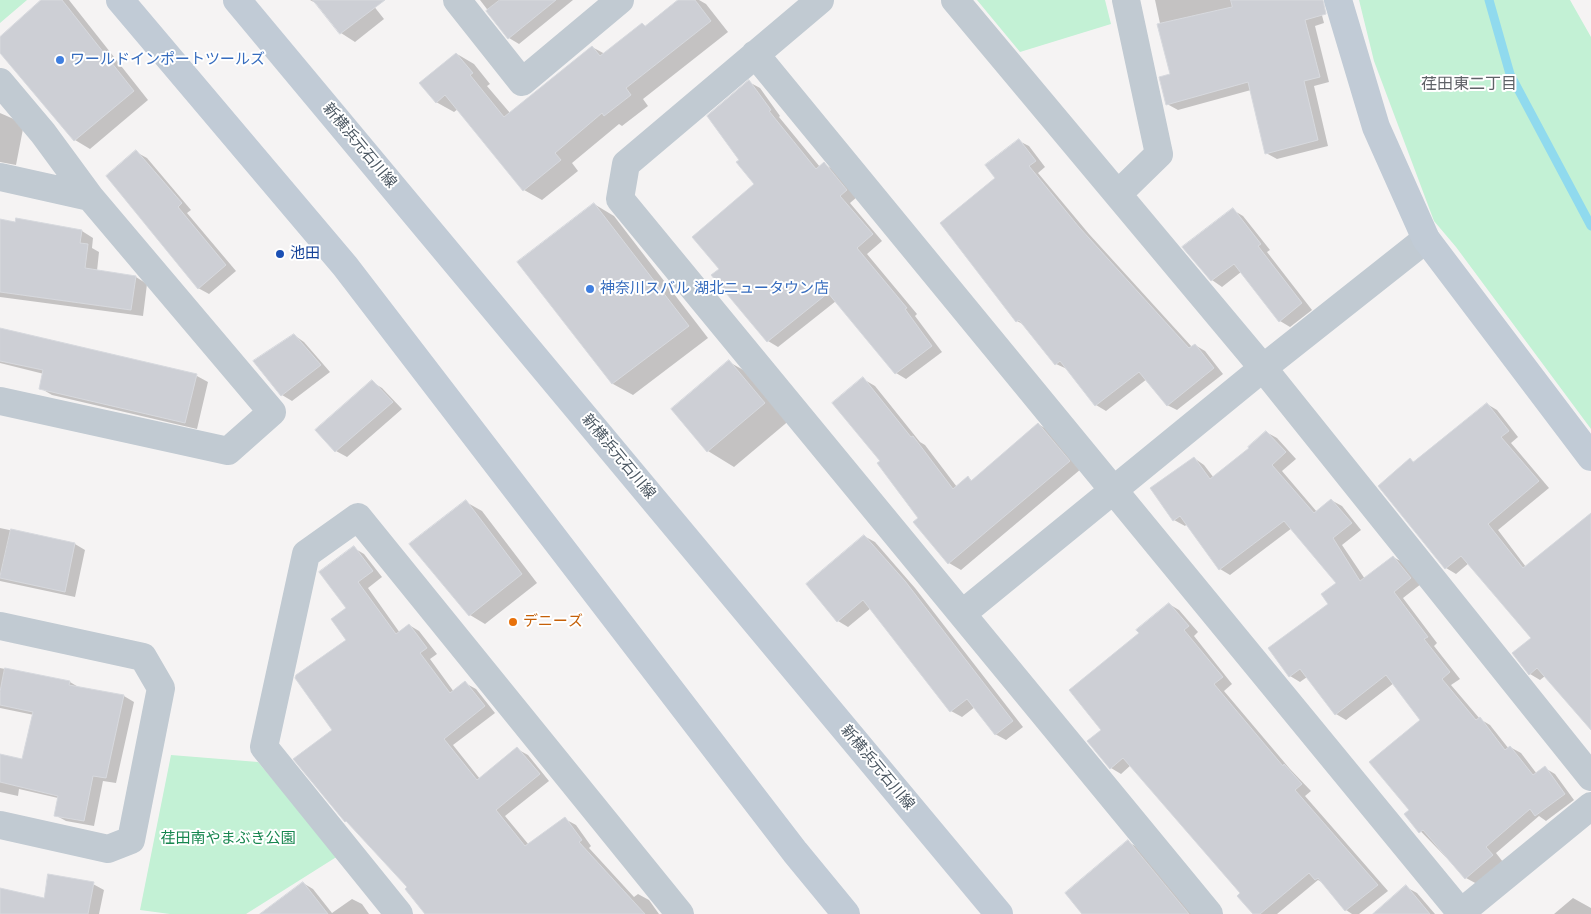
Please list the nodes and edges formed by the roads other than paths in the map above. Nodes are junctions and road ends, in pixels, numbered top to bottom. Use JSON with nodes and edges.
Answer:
{"nodes":[{"id":1,"x":120,"y":0,"type":"edge"},
{"id":2,"x":237,"y":0,"type":"edge"},
{"id":3,"x":458,"y":0,"type":"edge"},
{"id":4,"x":620,"y":0,"type":"edge"},
{"id":5,"x":820,"y":0,"type":"edge"},
{"id":6,"x":955,"y":0,"type":"edge"},
{"id":7,"x":1126,"y":0,"type":"edge"},
{"id":8,"x":1338,"y":0,"type":"edge"},
{"id":9,"x":755,"y":54,"type":"junction"},
{"id":10,"x":0,"y":82,"type":"edge"},
{"id":11,"x":0,"y":177,"type":"edge"},
{"id":12,"x":1118,"y":194,"type":"junction"},
{"id":13,"x":90,"y":197,"type":"junction"},
{"id":14,"x":1426,"y":239,"type":"junction"},
{"id":15,"x":1263,"y":368,"type":"junction"},
{"id":16,"x":0,"y":401,"type":"edge"},
{"id":17,"x":1591,"y":457,"type":"edge"},
{"id":18,"x":1115,"y":490,"type":"junction"},
{"id":19,"x":963,"y":613,"type":"junction"},
{"id":20,"x":0,"y":626,"type":"edge"},
{"id":21,"x":1591,"y":777,"type":"edge"},
{"id":22,"x":1591,"y":806,"type":"edge"},
{"id":23,"x":0,"y":825,"type":"edge"},
{"id":24,"x":1460,"y":913,"type":"edge"},
{"id":25,"x":399,"y":914,"type":"edge"},
{"id":26,"x":680,"y":914,"type":"edge"},
{"id":27,"x":846,"y":914,"type":"edge"},
{"id":28,"x":998,"y":914,"type":"edge"},
{"id":29,"x":1209,"y":914,"type":"edge"}],
"edges":[{"from":1,"to":27,"type":"street"},
{"from":2,"to":28,"type":"street","name":"新横浜元石川線"},
{"from":3,"to":4,"type":"street"},
{"from":5,"to":9,"type":"street"},
{"from":6,"to":12,"type":"street"},
{"from":7,"to":12,"type":"street"},
{"from":8,"to":14,"type":"street"},
{"from":9,"to":18,"type":"street"},
{"from":9,"to":19,"type":"street"},
{"from":10,"to":13,"type":"street"},
{"from":11,"to":13,"type":"street"},
{"from":12,"to":15,"type":"street"},
{"from":13,"to":16,"type":"street"},
{"from":14,"to":15,"type":"street"},
{"from":14,"to":17,"type":"street"},
{"from":15,"to":18,"type":"street"},
{"from":15,"to":21,"type":"street"},
{"from":18,"to":19,"type":"street"},
{"from":18,"to":24,"type":"street"},
{"from":19,"to":29,"type":"street"},
{"from":20,"to":23,"type":"street"},
{"from":22,"to":24,"type":"street"},
{"from":25,"to":26,"type":"street"}]}
